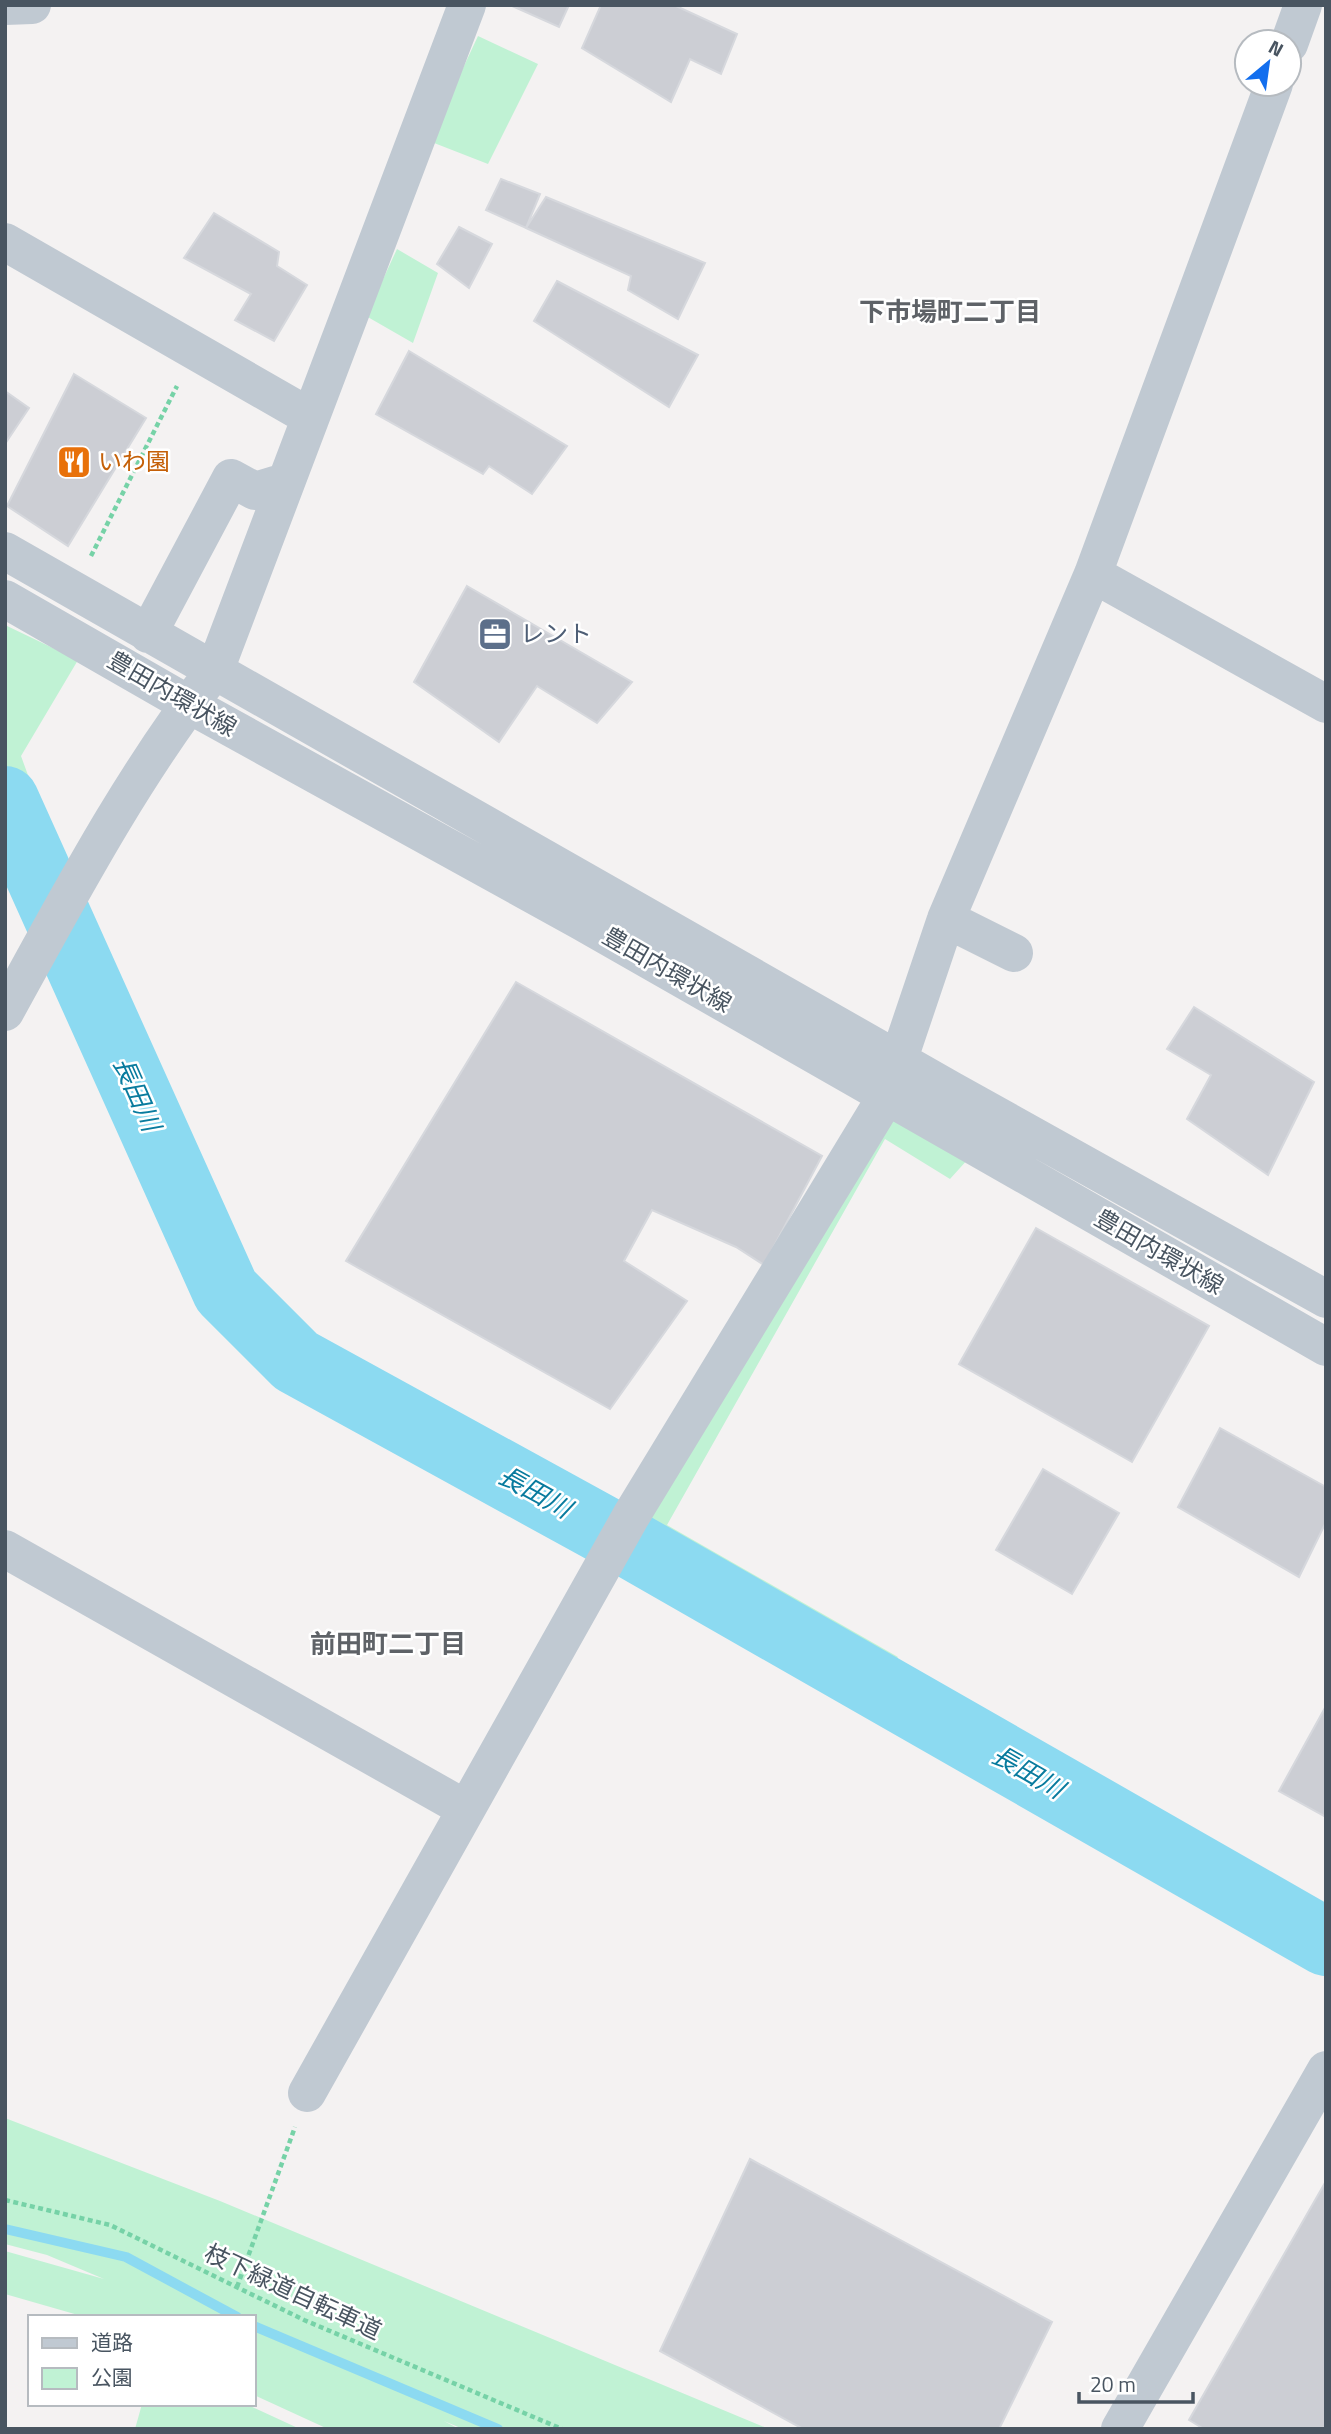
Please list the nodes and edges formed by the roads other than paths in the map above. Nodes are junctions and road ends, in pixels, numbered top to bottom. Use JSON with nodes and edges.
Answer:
{"nodes":[{"id":1,"x":32,"y":5,"type":"edge"},
{"id":2,"x":467,"y":5,"type":"edge"},
{"id":3,"x":1303,"y":5,"type":"edge"},
{"id":4,"x":5,"y":6,"type":"edge"},
{"id":5,"x":1295,"y":28,"type":"edge"},
{"id":6,"x":1269,"y":98,"type":"edge"},
{"id":7,"x":5,"y":243,"type":"edge"},
{"id":8,"x":310,"y":416,"type":"junction"},
{"id":9,"x":285,"y":482,"type":"junction"},
{"id":10,"x":5,"y":551,"type":"edge"},
{"id":11,"x":1093,"y":573,"type":"junction"},
{"id":12,"x":5,"y":598,"type":"edge"},
{"id":13,"x":148,"y":634,"type":"junction"},
{"id":14,"x":215,"y":670,"type":"junction"},
{"id":15,"x":188,"y":704,"type":"junction"},
{"id":16,"x":1326,"y":704,"type":"edge"},
{"id":17,"x":946,"y":919,"type":"junction"},
{"id":18,"x":1014,"y":954,"type":"dead end"},
{"id":19,"x":5,"y":1012,"type":"edge"},
{"id":20,"x":898,"y":1058,"type":"junction"},
{"id":21,"x":886,"y":1097,"type":"junction"},
{"id":22,"x":1326,"y":1299,"type":"edge"},
{"id":23,"x":1326,"y":1347,"type":"edge"},
{"id":24,"x":5,"y":1549,"type":"edge"},
{"id":25,"x":466,"y":1809,"type":"junction"},
{"id":26,"x":1326,"y":2070,"type":"edge"},
{"id":27,"x":307,"y":2094,"type":"road end"},
{"id":28,"x":1120,"y":2429,"type":"edge"}],
"edges":[{"from":1,"to":4,"type":"street"},
{"from":2,"to":8,"type":"street"},
{"from":3,"to":5,"type":"street"},
{"from":6,"to":11,"type":"street"},
{"from":7,"to":8,"type":"street"},
{"from":8,"to":9,"type":"street"},
{"from":9,"to":13,"type":"street"},
{"from":9,"to":14,"type":"street"},
{"from":10,"to":13,"type":"street","name":"豊田内環状線"},
{"from":11,"to":16,"type":"street"},
{"from":11,"to":17,"type":"street"},
{"from":12,"to":15,"type":"street","name":"豊田内環状線"},
{"from":13,"to":14,"type":"street","name":"豊田内環状線"},
{"from":14,"to":15,"type":"street"},
{"from":14,"to":20,"type":"street","name":"豊田内環状線"},
{"from":15,"to":19,"type":"street"},
{"from":15,"to":21,"type":"street","name":"豊田内環状線"},
{"from":17,"to":18,"type":"street"},
{"from":17,"to":20,"type":"street"},
{"from":20,"to":21,"type":"street"},
{"from":20,"to":22,"type":"street","name":"豊田内環状線"},
{"from":21,"to":23,"type":"street","name":"豊田内環状線"},
{"from":21,"to":25,"type":"street"},
{"from":24,"to":25,"type":"street"},
{"from":25,"to":27,"type":"street"},
{"from":26,"to":28,"type":"street"}]}
